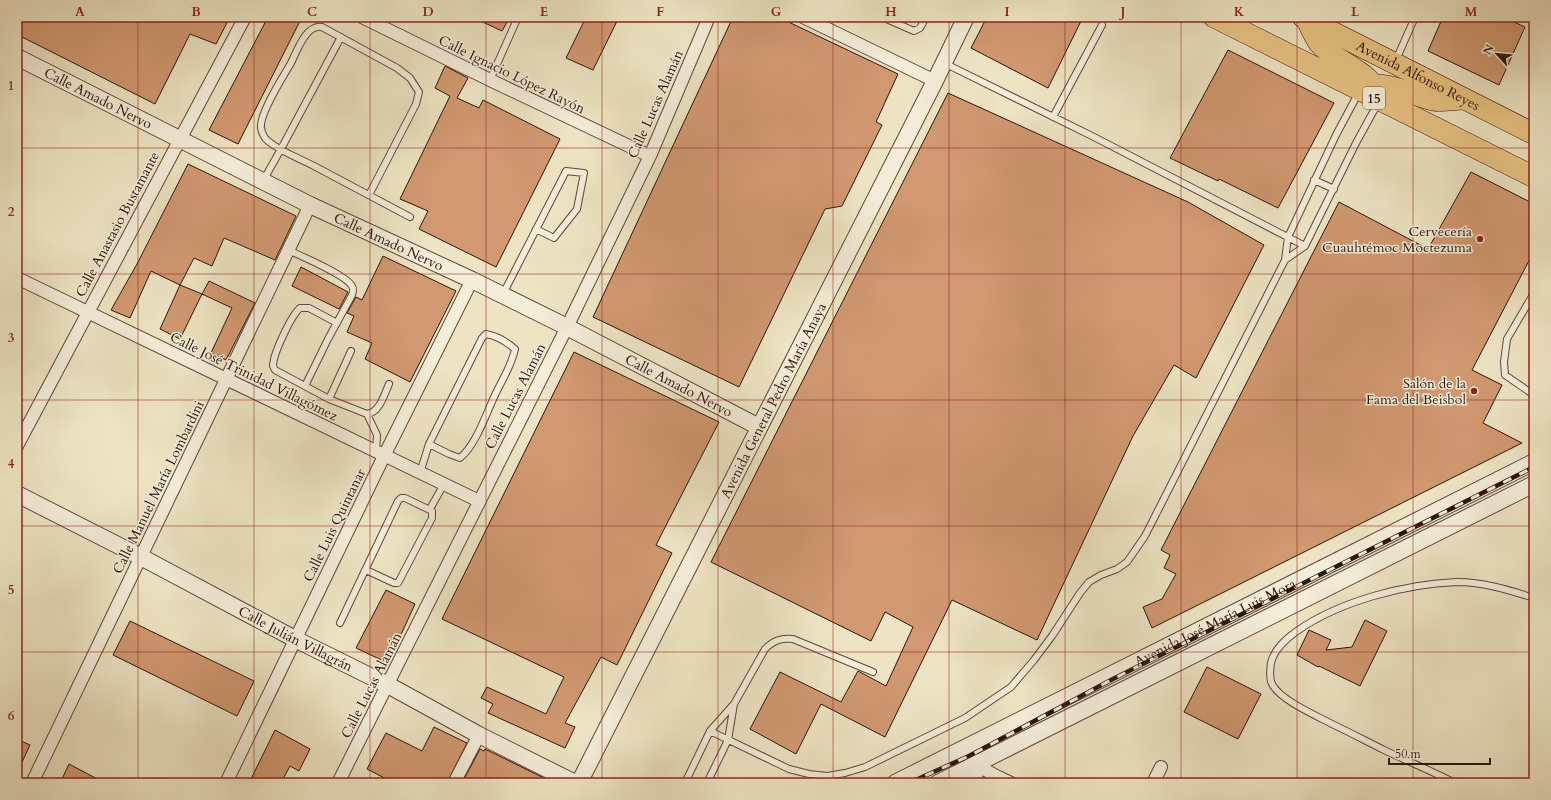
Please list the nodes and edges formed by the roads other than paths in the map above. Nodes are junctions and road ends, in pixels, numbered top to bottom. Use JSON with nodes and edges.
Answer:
{"nodes":[{"id":1,"x":245,"y":17,"type":"edge"},
{"id":2,"x":362,"y":17,"type":"edge"},
{"id":3,"x":518,"y":17,"type":"edge"},
{"id":4,"x":709,"y":17,"type":"edge"},
{"id":5,"x":882,"y":17,"type":"edge"},
{"id":6,"x":926,"y":17,"type":"edge"},
{"id":7,"x":966,"y":17,"type":"edge"},
{"id":8,"x":1214,"y":17,"type":"edge"},
{"id":9,"x":1415,"y":17,"type":"edge"},
{"id":10,"x":807,"y":18,"type":"edge"},
{"id":11,"x":1304,"y":18,"type":"edge"},
{"id":12,"x":1102,"y":24,"type":"dead end"},
{"id":13,"x":341,"y":37,"type":"junction"},
{"id":14,"x":17,"y":57,"type":"edge"},
{"id":15,"x":944,"y":63,"type":"junction"},
{"id":16,"x":1395,"y":64,"type":"junction"},
{"id":17,"x":490,"y":80,"type":"junction"},
{"id":18,"x":935,"y":81,"type":"junction"},
{"id":19,"x":1371,"y":92,"type":"junction"},
{"id":20,"x":1464,"y":99,"type":"junction"},
{"id":21,"x":1053,"y":117,"type":"junction"},
{"id":22,"x":1534,"y":134,"type":"edge"},
{"id":23,"x":179,"y":139,"type":"junction"},
{"id":24,"x":281,"y":149,"type":"junction"},
{"id":25,"x":650,"y":156,"type":"junction"},
{"id":26,"x":1534,"y":177,"type":"edge"},
{"id":27,"x":1314,"y":180,"type":"junction"},
{"id":28,"x":262,"y":181,"type":"junction"},
{"id":29,"x":1334,"y":189,"type":"junction"},
{"id":30,"x":370,"y":195,"type":"junction"},
{"id":31,"x":310,"y":205,"type":"junction"},
{"id":32,"x":410,"y":217,"type":"dead end"},
{"id":33,"x":536,"y":229,"type":"junction"},
{"id":34,"x":1288,"y":237,"type":"junction"},
{"id":35,"x":1305,"y":246,"type":"junction"},
{"id":36,"x":288,"y":250,"type":"junction"},
{"id":37,"x":1285,"y":260,"type":"junction"},
{"id":38,"x":17,"y":278,"type":"edge"},
{"id":39,"x":472,"y":280,"type":"junction"},
{"id":40,"x":1534,"y":293,"type":"edge"},
{"id":41,"x":502,"y":296,"type":"junction"},
{"id":42,"x":88,"y":312,"type":"junction"},
{"id":43,"x":337,"y":323,"type":"junction"},
{"id":44,"x":567,"y":327,"type":"junction"},
{"id":45,"x":351,"y":351,"type":"dead end"},
{"id":46,"x":226,"y":379,"type":"junction"},
{"id":47,"x":389,"y":384,"type":"dead end"},
{"id":48,"x":305,"y":386,"type":"junction"},
{"id":49,"x":1534,"y":395,"type":"edge"},
{"id":50,"x":329,"y":399,"type":"junction"},
{"id":51,"x":367,"y":414,"type":"junction"},
{"id":52,"x":759,"y":427,"type":"junction"},
{"id":53,"x":429,"y":444,"type":"junction"},
{"id":54,"x":17,"y":446,"type":"edge"},
{"id":55,"x":380,"y":454,"type":"junction"},
{"id":56,"x":1534,"y":462,"type":"edge"},
{"id":57,"x":420,"y":473,"type":"junction"},
{"id":58,"x":444,"y":484,"type":"junction"},
{"id":59,"x":1534,"y":484,"type":"edge"},
{"id":60,"x":17,"y":494,"type":"edge"},
{"id":61,"x":479,"y":501,"type":"junction"},
{"id":62,"x":430,"y":509,"type":"junction"},
{"id":63,"x":141,"y":557,"type":"junction"},
{"id":64,"x":366,"y":570,"type":"junction"},
{"id":65,"x":1534,"y":598,"type":"edge"},
{"id":66,"x":340,"y":623,"type":"dead end"},
{"id":67,"x":295,"y":639,"type":"junction"},
{"id":68,"x":873,"y":672,"type":"dead end"},
{"id":69,"x":388,"y":685,"type":"junction"},
{"id":70,"x":734,"y":704,"type":"junction"},
{"id":71,"x":710,"y":732,"type":"junction"},
{"id":72,"x":479,"y":735,"type":"junction"},
{"id":73,"x":728,"y":740,"type":"junction"},
{"id":74,"x":966,"y":748,"type":"junction"},
{"id":75,"x":979,"y":766,"type":"junction"},
{"id":76,"x":1161,"y":767,"type":"dead end"},
{"id":77,"x":32,"y":783,"type":"edge"},
{"id":78,"x":226,"y":783,"type":"edge"},
{"id":79,"x":338,"y":783,"type":"edge"},
{"id":80,"x":454,"y":783,"type":"edge"},
{"id":81,"x":575,"y":783,"type":"edge"},
{"id":82,"x":579,"y":783,"type":"edge"},
{"id":83,"x":685,"y":783,"type":"edge"},
{"id":84,"x":707,"y":783,"type":"edge"},
{"id":85,"x":895,"y":783,"type":"edge"},
{"id":86,"x":938,"y":783,"type":"edge"},
{"id":87,"x":970,"y":783,"type":"edge"},
{"id":88,"x":1011,"y":783,"type":"edge"},
{"id":89,"x":1153,"y":783,"type":"edge"},
{"id":90,"x":1455,"y":783,"type":"edge"}],
"edges":[{"from":1,"to":23,"type":"street","name":"Calle Anastasio Bustamante"},
{"from":2,"to":17,"type":"street","name":"Calle Ignacio López Rayón"},
{"from":3,"to":17,"type":"lane"},
{"from":4,"to":25,"type":"street","name":"Calle Lucas Alamán"},
{"from":5,"to":6,"type":"lane"},
{"from":7,"to":15,"type":"street","name":"Avenida General Pedro María Anaya"},
{"from":8,"to":19,"type":"highway","number":"15"},
{"from":9,"to":16,"type":"lane"},
{"from":10,"to":18,"type":"street"},
{"from":11,"to":16,"type":"highway","name":"Avenida Alfonso Reyes"},
{"from":11,"to":19,"type":"highway"},
{"from":12,"to":21,"type":"lane"},
{"from":13,"to":24,"type":"lane"},
{"from":13,"to":24,"type":"lane"},
{"from":13,"to":30,"type":"lane"},
{"from":14,"to":23,"type":"street","name":"Calle Amado Nervo"},
{"from":15,"to":18,"type":"street","name":"Avenida General Pedro María Anaya"},
{"from":15,"to":21,"type":"lane"},
{"from":16,"to":20,"type":"highway","name":"Avenida Alfonso Reyes"},
{"from":17,"to":25,"type":"street","name":"Calle Ignacio López Rayón"},
{"from":18,"to":52,"type":"street","name":"Avenida General Pedro María Anaya"},
{"from":19,"to":20,"type":"highway"},
{"from":19,"to":26,"type":"highway","number":"15"},
{"from":19,"to":27,"type":"lane"},
{"from":19,"to":29,"type":"lane"},
{"from":20,"to":22,"type":"highway","name":"Avenida Alfonso Reyes"},
{"from":21,"to":34,"type":"lane"},
{"from":23,"to":28,"type":"street","name":"Calle Amado Nervo"},
{"from":23,"to":42,"type":"street","name":"Calle Anastasio Bustamante"},
{"from":24,"to":28,"type":"lane"},
{"from":24,"to":30,"type":"lane"},
{"from":25,"to":44,"type":"street","name":"Calle Lucas Alamán"},
{"from":27,"to":29,"type":"lane"},
{"from":27,"to":34,"type":"lane"},
{"from":28,"to":31,"type":"street","name":"Calle Amado Nervo"},
{"from":29,"to":35,"type":"lane"},
{"from":30,"to":32,"type":"lane"},
{"from":31,"to":36,"type":"street","name":"Calle Manuel María Lombardini"},
{"from":31,"to":39,"type":"street","name":"Calle Amado Nervo"},
{"from":33,"to":33,"type":"lane"},
{"from":33,"to":41,"type":"lane"},
{"from":34,"to":35,"type":"lane"},
{"from":34,"to":37,"type":"lane"},
{"from":35,"to":37,"type":"lane"},
{"from":36,"to":43,"type":"lane"},
{"from":36,"to":46,"type":"street","name":"Calle Manuel María Lombardini"},
{"from":37,"to":73,"type":"lane"},
{"from":38,"to":42,"type":"street","name":"Calle José Trinidad Villagómez"},
{"from":39,"to":41,"type":"street","name":"Calle Amado Nervo"},
{"from":39,"to":55,"type":"street","name":"Calle Luis Quintanar"},
{"from":40,"to":49,"type":"lane"},
{"from":41,"to":44,"type":"street","name":"Calle Amado Nervo"},
{"from":42,"to":46,"type":"street","name":"Calle José Trinidad Villagómez"},
{"from":42,"to":54,"type":"street","name":"Calle Anastasio Bustamante"},
{"from":43,"to":48,"type":"lane"},
{"from":43,"to":48,"type":"lane"},
{"from":44,"to":52,"type":"street","name":"Calle Amado Nervo"},
{"from":44,"to":61,"type":"street","name":"Calle Lucas Alamán"},
{"from":45,"to":50,"type":"lane"},
{"from":46,"to":55,"type":"street","name":"Calle José Trinidad Villagómez"},
{"from":46,"to":63,"type":"street","name":"Calle Manuel María Lombardini"},
{"from":47,"to":51,"type":"lane"},
{"from":48,"to":50,"type":"lane"},
{"from":50,"to":51,"type":"lane"},
{"from":51,"to":55,"type":"lane"},
{"from":52,"to":82,"type":"street","name":"Avenida General Pedro María Anaya"},
{"from":53,"to":53,"type":"lane"},
{"from":53,"to":57,"type":"lane"},
{"from":55,"to":57,"type":"street","name":"Calle José Trinidad Villagómez"},
{"from":55,"to":67,"type":"street","name":"Calle Luis Quintanar"},
{"from":56,"to":74,"type":"street","name":"Avenida José María Luis Mora"},
{"from":57,"to":58,"type":"street","name":"Calle José Trinidad Villagómez"},
{"from":58,"to":61,"type":"street","name":"Calle José Trinidad Villagómez"},
{"from":58,"to":62,"type":"lane"},
{"from":59,"to":75,"type":"street","name":"Avenida José María Luis Mora"},
{"from":60,"to":63,"type":"street","name":"Calle Julián Villagrán"},
{"from":61,"to":69,"type":"street","name":"Calle Lucas Alamán"},
{"from":62,"to":64,"type":"lane"},
{"from":62,"to":64,"type":"lane"},
{"from":63,"to":67,"type":"street","name":"Calle Julián Villagrán"},
{"from":63,"to":77,"type":"street","name":"Calle Manuel María Lombardini"},
{"from":64,"to":66,"type":"lane"},
{"from":65,"to":90,"type":"lane"},
{"from":67,"to":69,"type":"street","name":"Calle Julián Villagrán"},
{"from":67,"to":78,"type":"street","name":"Calle Luis Quintanar"},
{"from":68,"to":70,"type":"lane"},
{"from":69,"to":72,"type":"street","name":"Calle Julián Villagrán"},
{"from":69,"to":79,"type":"street","name":"Calle Lucas Alamán"},
{"from":70,"to":71,"type":"lane"},
{"from":70,"to":73,"type":"lane"},
{"from":71,"to":73,"type":"lane"},
{"from":71,"to":83,"type":"lane"},
{"from":72,"to":80,"type":"street"},
{"from":72,"to":81,"type":"street","name":"Calle Julián Villagrán"},
{"from":73,"to":84,"type":"lane"},
{"from":74,"to":75,"type":"street"},
{"from":74,"to":85,"type":"street","name":"Avenida José María Luis Mora"},
{"from":75,"to":86,"type":"street","name":"Avenida José María Luis Mora"},
{"from":75,"to":87,"type":"street"},
{"from":75,"to":88,"type":"street"},
{"from":76,"to":89,"type":"street"}]}
